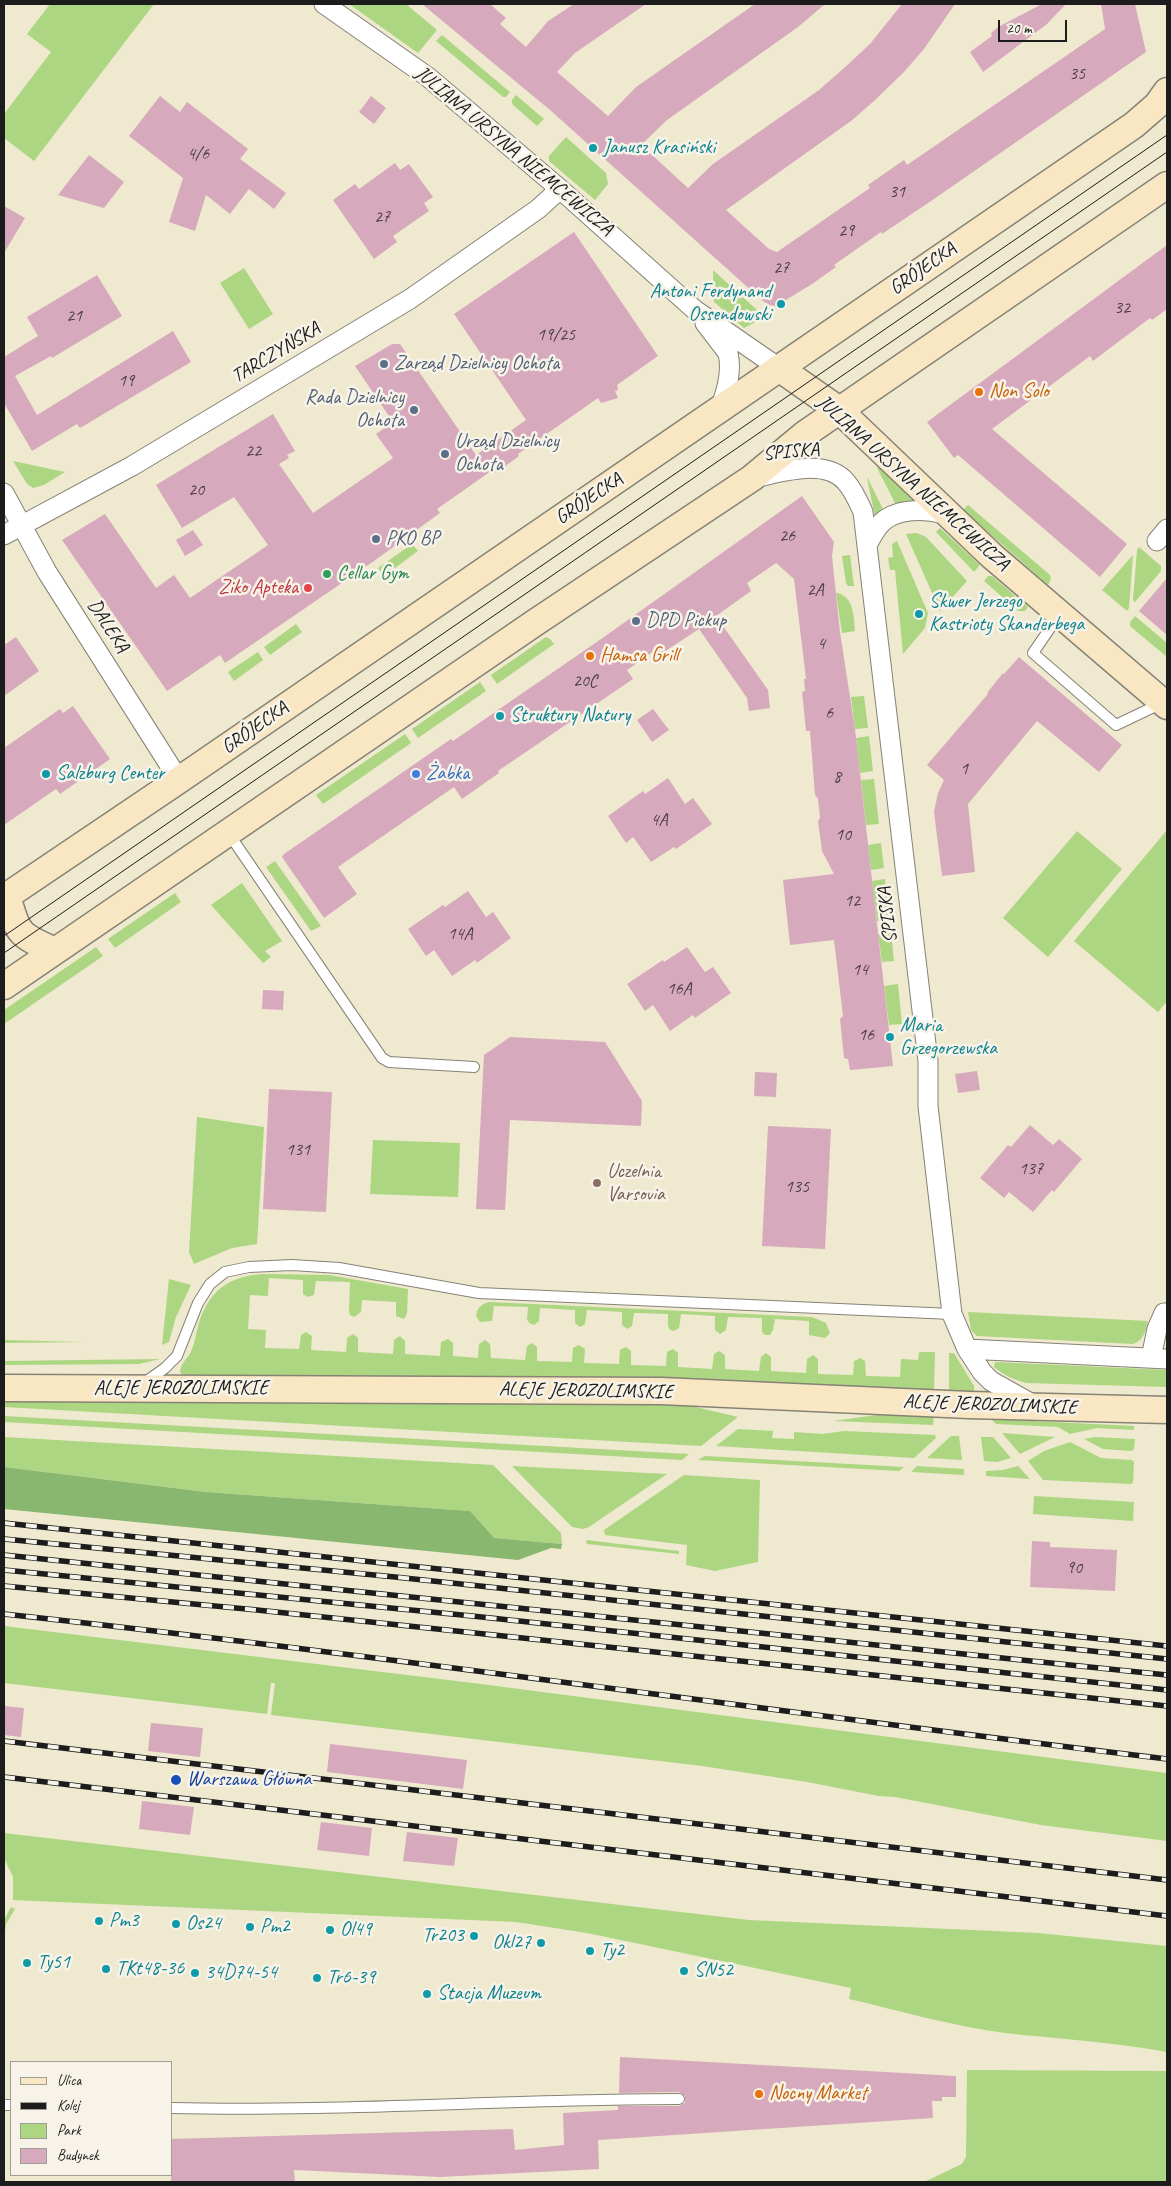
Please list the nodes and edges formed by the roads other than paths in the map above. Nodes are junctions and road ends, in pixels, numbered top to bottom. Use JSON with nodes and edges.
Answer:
{"nodes":[{"id":1,"x":324,"y":4,"type":"edge"},
{"id":2,"x":1167,"y":90,"type":"edge"},
{"id":3,"x":1167,"y":185,"type":"edge"},
{"id":4,"x":560,"y":189,"type":"junction"},
{"id":5,"x":696,"y":310,"type":"junction"},
{"id":6,"x":779,"y":368,"type":"junction"},
{"id":7,"x":720,"y":408,"type":"junction"},
{"id":8,"x":839,"y":410,"type":"junction"},
{"id":9,"x":752,"y":478,"type":"junction"},
{"id":10,"x":4,"y":493,"type":"edge"},
{"id":11,"x":949,"y":515,"type":"junction"},
{"id":12,"x":22,"y":526,"type":"junction"},
{"id":13,"x":4,"y":535,"type":"edge"},
{"id":14,"x":867,"y":545,"type":"junction"},
{"id":15,"x":1059,"y":614,"type":"junction"},
{"id":16,"x":1165,"y":704,"type":"edge"},
{"id":17,"x":179,"y":780,"type":"junction"},
{"id":18,"x":229,"y":834,"type":"junction"},
{"id":19,"x":6,"y":897,"type":"edge"},
{"id":20,"x":55,"y":951,"type":"junction"},
{"id":21,"x":4,"y":986,"type":"edge"},
{"id":22,"x":474,"y":1067,"type":"dead end"},
{"id":23,"x":1167,"y":1313,"type":"edge"},
{"id":24,"x":952,"y":1314,"type":"junction"},
{"id":25,"x":966,"y":1349,"type":"junction"},
{"id":26,"x":1159,"y":1358,"type":"edge"},
{"id":27,"x":4,"y":1388,"type":"edge"},
{"id":28,"x":136,"y":1389,"type":"junction"},
{"id":29,"x":1038,"y":1407,"type":"junction"},
{"id":30,"x":1167,"y":1410,"type":"edge"},
{"id":31,"x":679,"y":2099,"type":"dead end"},
{"id":32,"x":172,"y":2108,"type":"edge"}],
"edges":[{"from":1,"to":4,"type":"street","name":"JULIANA URSYNA NIEMCEWICZA"},
{"from":2,"to":6,"type":"main road","name":"GRÓJECKA"},
{"from":3,"to":8,"type":"main road"},
{"from":4,"to":5,"type":"street","name":"JULIANA URSYNA NIEMCEWICZA"},
{"from":4,"to":12,"type":"street","name":"TARCZYŃSKA"},
{"from":5,"to":6,"type":"street","name":"JULIANA URSYNA NIEMCEWICZA"},
{"from":5,"to":7,"type":"street","name":"JULIANA URSYNA NIEMCEWICZA"},
{"from":6,"to":7,"type":"main road","name":"GRÓJECKA"},
{"from":6,"to":8,"type":"main road","name":"JULIANA URSYNA NIEMCEWICZA"},
{"from":7,"to":17,"type":"main road","name":"GRÓJECKA"},
{"from":8,"to":9,"type":"main road"},
{"from":8,"to":11,"type":"main road","name":"JULIANA URSYNA NIEMCEWICZA"},
{"from":9,"to":14,"type":"street","name":"SPISKA"},
{"from":9,"to":18,"type":"main road"},
{"from":10,"to":12,"type":"street","name":"DALEKA"},
{"from":11,"to":14,"type":"street"},
{"from":11,"to":15,"type":"main road","name":"JULIANA URSYNA NIEMCEWICZA"},
{"from":12,"to":13,"type":"street","name":"TARCZYŃSKA"},
{"from":12,"to":17,"type":"street","name":"DALEKA"},
{"from":14,"to":24,"type":"street","name":"SPISKA"},
{"from":15,"to":16,"type":"main road","name":"JULIANA URSYNA NIEMCEWICZA"},
{"from":15,"to":16,"type":"lane"},
{"from":17,"to":19,"type":"main road","name":"GRÓJECKA"},
{"from":18,"to":20,"type":"main road"},
{"from":18,"to":22,"type":"lane"},
{"from":19,"to":20,"type":"main road"},
{"from":20,"to":21,"type":"main road"},
{"from":23,"to":26,"type":"street"},
{"from":24,"to":25,"type":"street","name":"SPISKA"},
{"from":24,"to":28,"type":"lane"},
{"from":25,"to":26,"type":"street"},
{"from":25,"to":29,"type":"street","name":"SPISKA"},
{"from":27,"to":28,"type":"main road","name":"ALEJE JEROZOLIMSKIE"},
{"from":28,"to":29,"type":"main road","name":"ALEJE JEROZOLIMSKIE"},
{"from":29,"to":30,"type":"main road","name":"ALEJE JEROZOLIMSKIE"},
{"from":31,"to":32,"type":"lane"}]}
